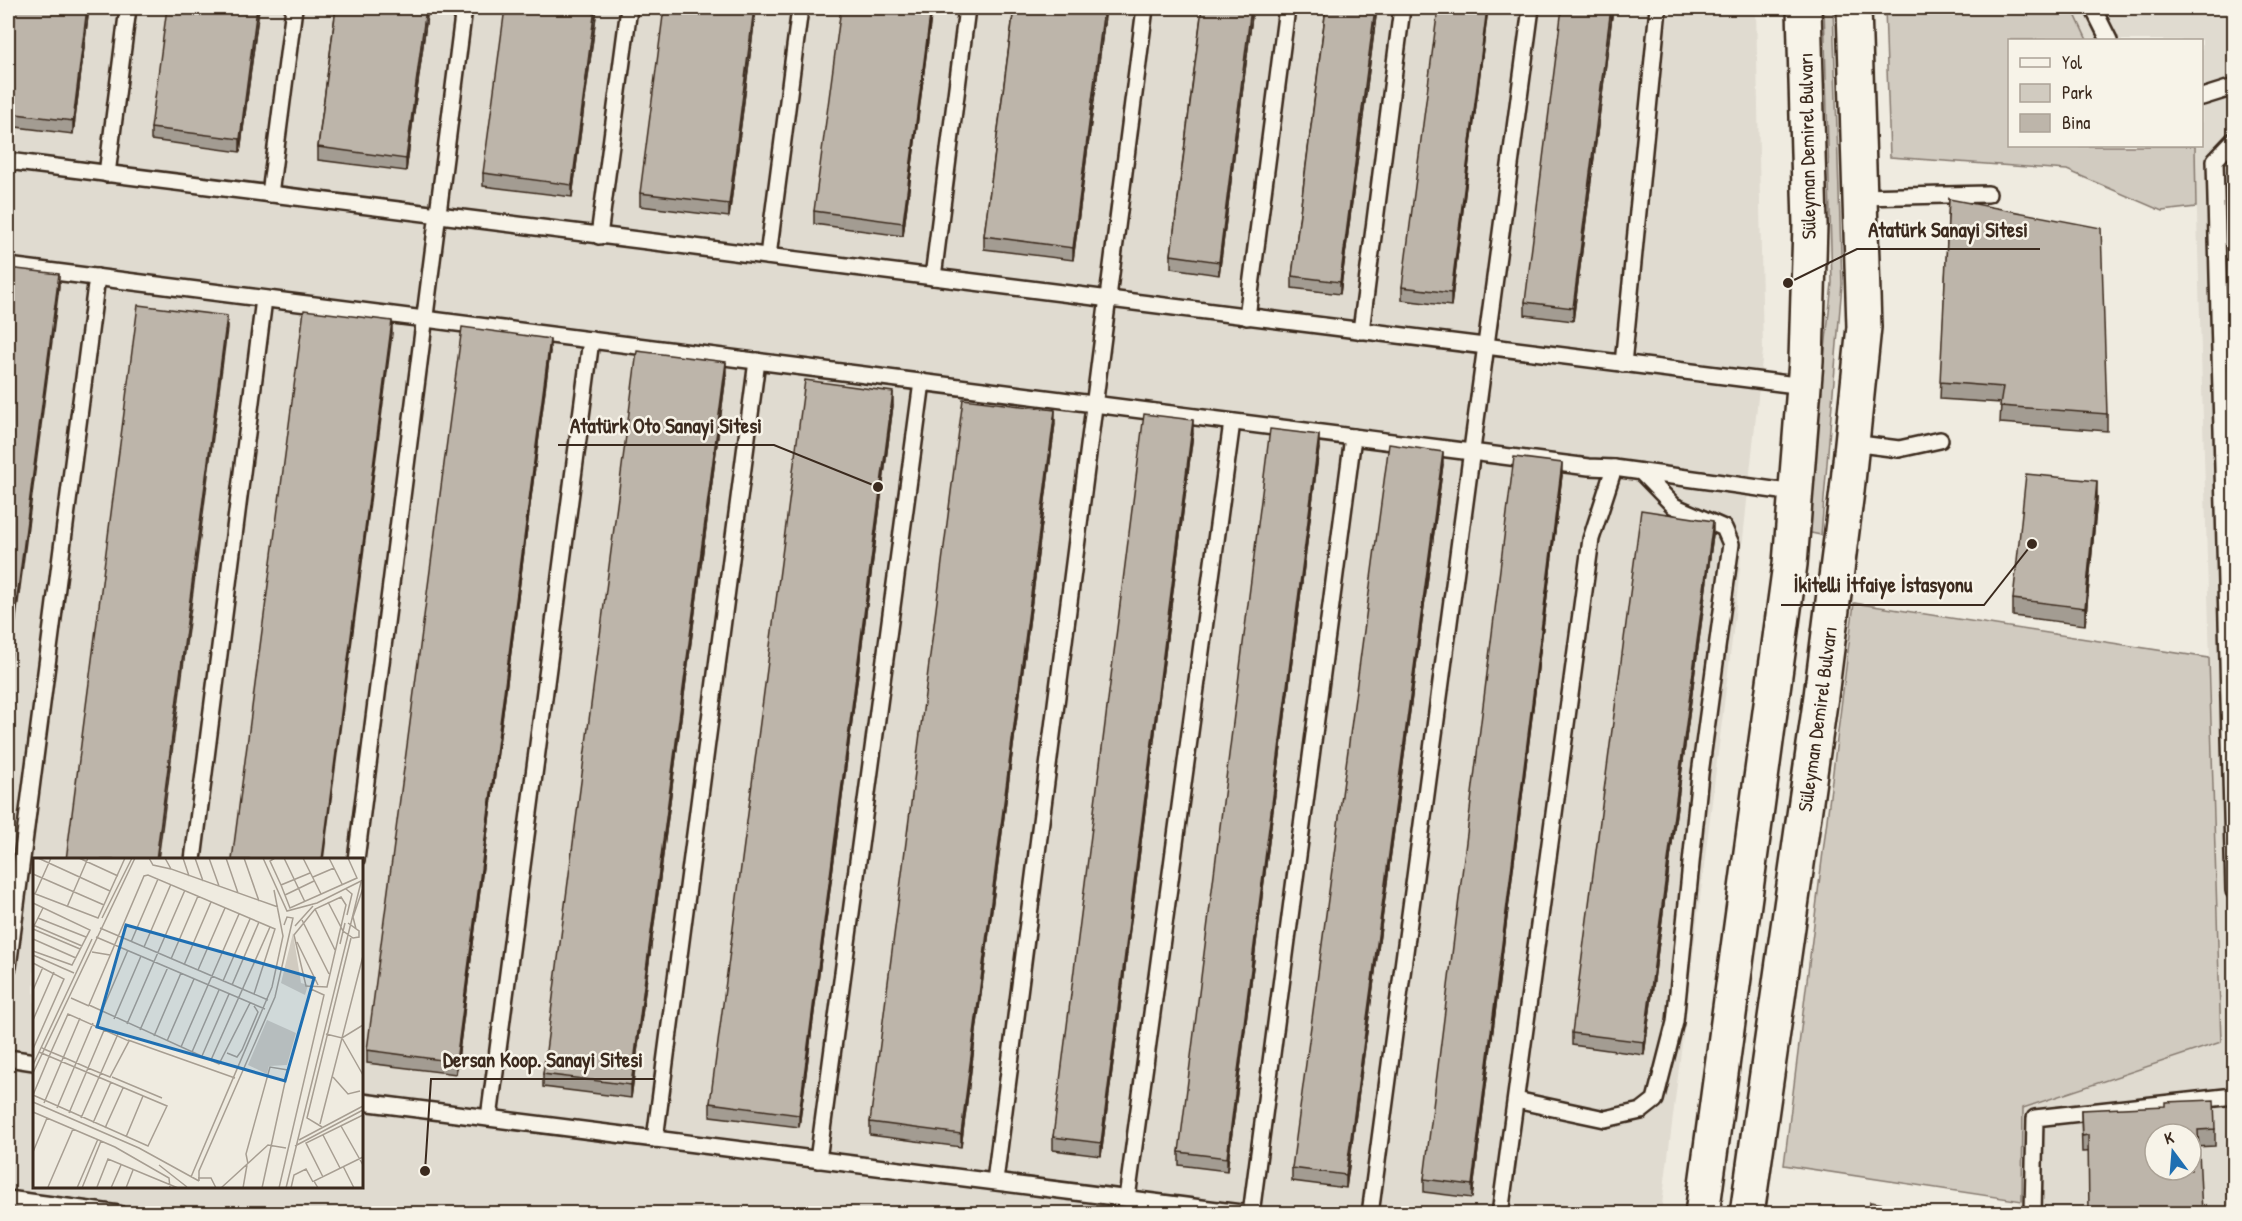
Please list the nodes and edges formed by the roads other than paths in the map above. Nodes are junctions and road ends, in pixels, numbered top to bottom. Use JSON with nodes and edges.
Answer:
{"nodes":[{"id":1,"x":128,"y":8,"type":"edge"},
{"id":2,"x":294,"y":8,"type":"edge"},
{"id":3,"x":464,"y":8,"type":"edge"},
{"id":4,"x":629,"y":8,"type":"edge"},
{"id":5,"x":800,"y":8,"type":"edge"},
{"id":6,"x":967,"y":8,"type":"edge"},
{"id":7,"x":1145,"y":8,"type":"edge"},
{"id":8,"x":1287,"y":8,"type":"edge"},
{"id":9,"x":1402,"y":8,"type":"edge"},
{"id":10,"x":1531,"y":8,"type":"edge"},
{"id":11,"x":1658,"y":8,"type":"edge"},
{"id":12,"x":1803,"y":8,"type":"edge"},
{"id":13,"x":1854,"y":8,"type":"edge"},
{"id":14,"x":2093,"y":8,"type":"edge"},
{"id":15,"x":2108,"y":39,"type":"edge"},
{"id":16,"x":2234,"y":89,"type":"edge"},
{"id":17,"x":2203,"y":97,"type":"edge"},
{"id":18,"x":2235,"y":140,"type":"edge"},
{"id":19,"x":8,"y":161,"type":"edge"},
{"id":20,"x":107,"y":174,"type":"junction"},
{"id":21,"x":270,"y":194,"type":"junction"},
{"id":22,"x":1988,"y":194,"type":"dead end"},
{"id":23,"x":1860,"y":197,"type":"junction"},
{"id":24,"x":438,"y":215,"type":"junction"},
{"id":25,"x":599,"y":236,"type":"junction"},
{"id":26,"x":768,"y":256,"type":"junction"},
{"id":27,"x":8,"y":266,"type":"edge"},
{"id":28,"x":933,"y":277,"type":"junction"},
{"id":29,"x":98,"y":278,"type":"junction"},
{"id":30,"x":264,"y":299,"type":"junction"},
{"id":31,"x":1108,"y":299,"type":"junction"},
{"id":32,"x":1247,"y":317,"type":"junction"},
{"id":33,"x":425,"y":319,"type":"junction"},
{"id":34,"x":1361,"y":331,"type":"junction"},
{"id":35,"x":591,"y":340,"type":"junction"},
{"id":36,"x":1485,"y":346,"type":"junction"},
{"id":37,"x":757,"y":361,"type":"junction"},
{"id":38,"x":1623,"y":364,"type":"junction"},
{"id":39,"x":922,"y":382,"type":"junction"},
{"id":40,"x":1804,"y":386,"type":"junction"},
{"id":41,"x":1094,"y":404,"type":"junction"},
{"id":42,"x":1232,"y":422,"type":"junction"},
{"id":43,"x":1353,"y":437,"type":"junction"},
{"id":44,"x":1940,"y":440,"type":"dead end"},
{"id":45,"x":1852,"y":444,"type":"junction"},
{"id":46,"x":1471,"y":452,"type":"junction"},
{"id":47,"x":1614,"y":468,"type":"junction"},
{"id":48,"x":1641,"y":472,"type":"junction"},
{"id":49,"x":1795,"y":493,"type":"junction"},
{"id":50,"x":193,"y":858,"type":"edge"},
{"id":51,"x":356,"y":858,"type":"edge"},
{"id":52,"x":2235,"y":891,"type":"edge"},
{"id":53,"x":8,"y":967,"type":"edge"},
{"id":54,"x":8,"y":1058,"type":"edge"},
{"id":55,"x":33,"y":1062,"type":"edge"},
{"id":56,"x":2235,"y":1096,"type":"edge"},
{"id":57,"x":1516,"y":1100,"type":"junction"},
{"id":58,"x":363,"y":1102,"type":"edge"},
{"id":59,"x":489,"y":1118,"type":"junction"},
{"id":60,"x":655,"y":1139,"type":"junction"},
{"id":61,"x":818,"y":1160,"type":"junction"},
{"id":62,"x":995,"y":1181,"type":"junction"},
{"id":63,"x":1127,"y":1198,"type":"junction"},
{"id":64,"x":8,"y":1199,"type":"edge"},
{"id":65,"x":97,"y":1212,"type":"edge"},
{"id":66,"x":120,"y":1214,"type":"edge"},
{"id":67,"x":1250,"y":1214,"type":"edge"},
{"id":68,"x":1370,"y":1214,"type":"edge"},
{"id":69,"x":1500,"y":1214,"type":"edge"},
{"id":70,"x":1702,"y":1214,"type":"edge"},
{"id":71,"x":1747,"y":1214,"type":"edge"},
{"id":72,"x":2033,"y":1214,"type":"edge"}],
"edges":[{"from":1,"to":20,"type":"lane"},
{"from":2,"to":21,"type":"lane"},
{"from":3,"to":24,"type":"lane"},
{"from":4,"to":25,"type":"lane"},
{"from":5,"to":26,"type":"lane"},
{"from":6,"to":28,"type":"lane"},
{"from":7,"to":31,"type":"lane"},
{"from":8,"to":32,"type":"lane"},
{"from":9,"to":34,"type":"lane"},
{"from":10,"to":36,"type":"lane"},
{"from":11,"to":38,"type":"lane"},
{"from":12,"to":40,"type":"street","name":"Süleyman Demirel Bulvarı"},
{"from":13,"to":23,"type":"street","name":"Süleyman Demirel Bulvarı"},
{"from":14,"to":15,"type":"lane"},
{"from":16,"to":17,"type":"lane"},
{"from":18,"to":52,"type":"lane"},
{"from":19,"to":20,"type":"lane"},
{"from":20,"to":21,"type":"lane"},
{"from":21,"to":24,"type":"lane"},
{"from":22,"to":23,"type":"lane"},
{"from":23,"to":45,"type":"street","name":"Süleyman Demirel Bulvarı"},
{"from":24,"to":25,"type":"lane"},
{"from":24,"to":33,"type":"lane"},
{"from":25,"to":26,"type":"lane"},
{"from":26,"to":28,"type":"lane"},
{"from":27,"to":29,"type":"lane"},
{"from":28,"to":31,"type":"lane"},
{"from":29,"to":30,"type":"lane"},
{"from":29,"to":53,"type":"lane"},
{"from":30,"to":33,"type":"lane"},
{"from":30,"to":50,"type":"lane"},
{"from":31,"to":32,"type":"lane"},
{"from":31,"to":41,"type":"lane"},
{"from":32,"to":34,"type":"lane"},
{"from":33,"to":35,"type":"lane"},
{"from":33,"to":51,"type":"lane"},
{"from":34,"to":36,"type":"lane"},
{"from":35,"to":37,"type":"lane"},
{"from":35,"to":59,"type":"lane"},
{"from":36,"to":38,"type":"lane"},
{"from":36,"to":46,"type":"lane"},
{"from":37,"to":39,"type":"lane"},
{"from":37,"to":60,"type":"lane"},
{"from":38,"to":40,"type":"lane"},
{"from":39,"to":41,"type":"lane"},
{"from":39,"to":61,"type":"lane"},
{"from":40,"to":49,"type":"street","name":"Süleyman Demirel Bulvarı"},
{"from":41,"to":42,"type":"lane"},
{"from":41,"to":62,"type":"lane"},
{"from":42,"to":43,"type":"lane"},
{"from":42,"to":63,"type":"lane"},
{"from":43,"to":46,"type":"lane"},
{"from":43,"to":67,"type":"lane"},
{"from":44,"to":45,"type":"lane"},
{"from":45,"to":71,"type":"street","name":"Süleyman Demirel Bulvarı"},
{"from":46,"to":47,"type":"lane"},
{"from":46,"to":68,"type":"lane"},
{"from":47,"to":48,"type":"lane"},
{"from":47,"to":57,"type":"lane"},
{"from":48,"to":49,"type":"lane"},
{"from":48,"to":57,"type":"lane"},
{"from":49,"to":70,"type":"street","name":"Süleyman Demirel Bulvarı"},
{"from":54,"to":55,"type":"lane"},
{"from":56,"to":72,"type":"lane"},
{"from":57,"to":69,"type":"lane"},
{"from":58,"to":59,"type":"lane"},
{"from":59,"to":60,"type":"lane"},
{"from":60,"to":61,"type":"lane"},
{"from":61,"to":62,"type":"lane"},
{"from":62,"to":63,"type":"lane"},
{"from":63,"to":67,"type":"lane"},
{"from":64,"to":65,"type":"lane"},
{"from":65,"to":66,"type":"lane"}]}
